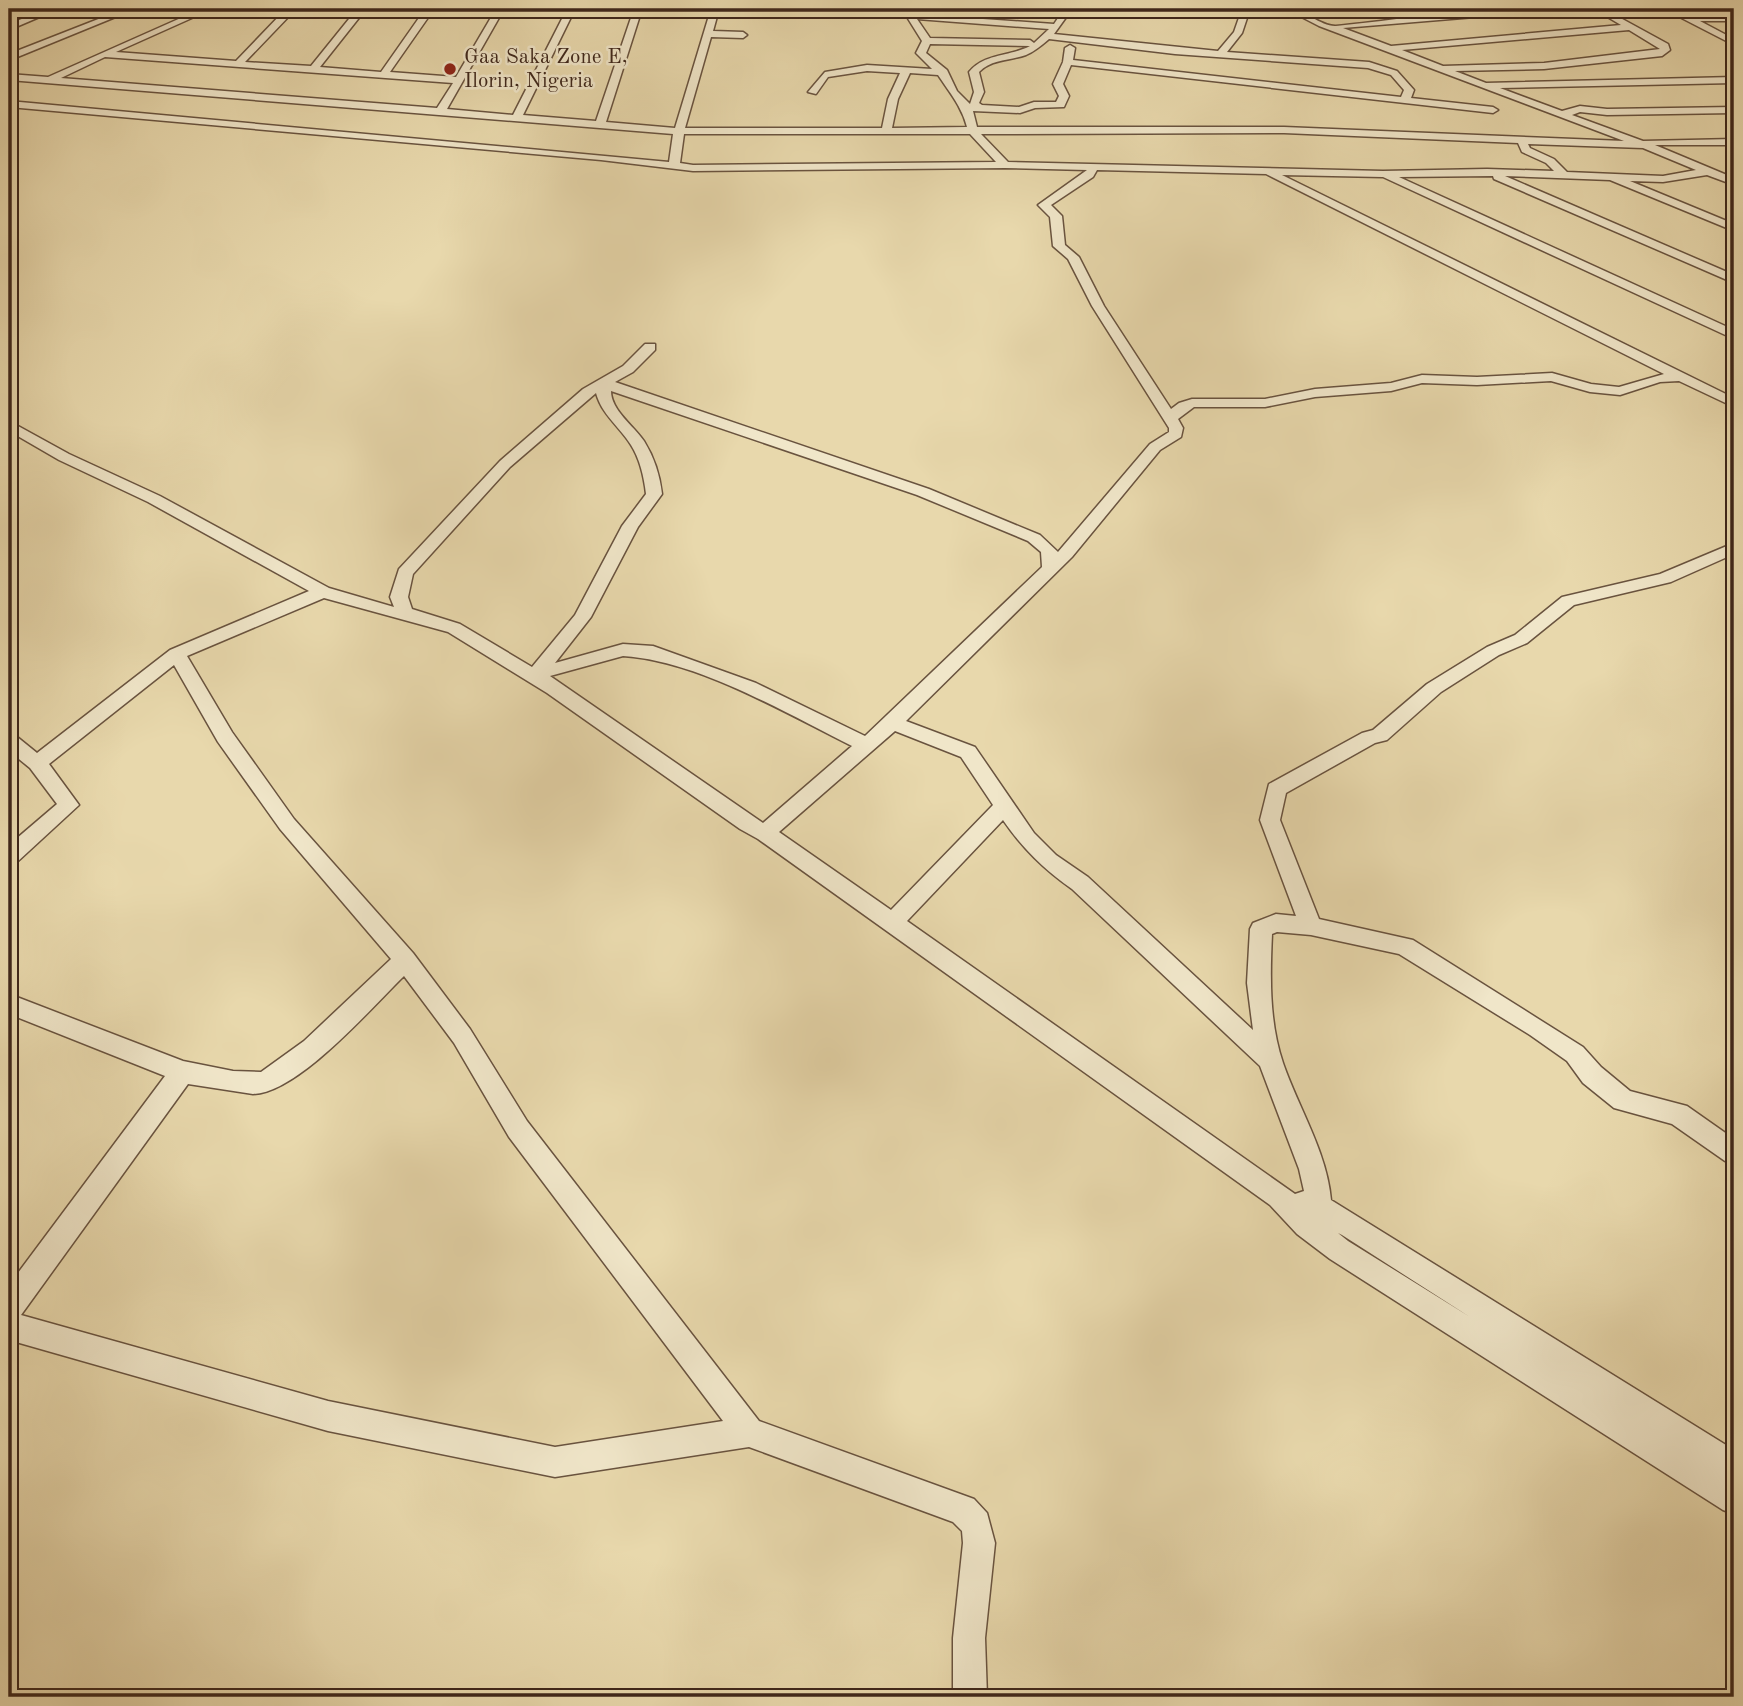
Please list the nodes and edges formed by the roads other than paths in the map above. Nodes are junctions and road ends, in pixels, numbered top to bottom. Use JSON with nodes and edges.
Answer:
{"nodes":[{"id":1,"x":54,"y":9,"type":"edge"},
{"id":2,"x":131,"y":9,"type":"edge"},
{"id":3,"x":208,"y":9,"type":"edge"},
{"id":4,"x":281,"y":9,"type":"edge"},
{"id":5,"x":292,"y":9,"type":"edge"},
{"id":6,"x":500,"y":9,"type":"edge"},
{"id":7,"x":570,"y":9,"type":"edge"},
{"id":8,"x":638,"y":9,"type":"edge"},
{"id":9,"x":715,"y":9,"type":"edge"},
{"id":10,"x":1068,"y":9,"type":"edge"},
{"id":11,"x":1246,"y":9,"type":"edge"},
{"id":12,"x":1290,"y":9,"type":"edge"},
{"id":13,"x":1534,"y":9,"type":"edge"},
{"id":14,"x":1598,"y":9,"type":"edge"},
{"id":15,"x":1668,"y":9,"type":"edge"},
{"id":16,"x":360,"y":11,"type":"junction"},
{"id":17,"x":428,"y":11,"type":"edge"},
{"id":18,"x":908,"y":13,"type":"edge"},
{"id":19,"x":1734,"y":18,"type":"edge"},
{"id":20,"x":1689,"y":19,"type":"junction"},
{"id":21,"x":9,"y":27,"type":"edge"},
{"id":22,"x":1054,"y":27,"type":"junction"},
{"id":23,"x":1331,"y":27,"type":"junction"},
{"id":24,"x":1630,"y":27,"type":"junction"},
{"id":25,"x":708,"y":34,"type":"junction"},
{"id":26,"x":743,"y":35,"type":"dead end"},
{"id":27,"x":1071,"y":39,"type":"junction"},
{"id":28,"x":1043,"y":40,"type":"junction"},
{"id":29,"x":927,"y":41,"type":"junction"},
{"id":30,"x":1734,"y":42,"type":"edge"},
{"id":31,"x":1391,"y":48,"type":"junction"},
{"id":32,"x":921,"y":53,"type":"junction"},
{"id":33,"x":1217,"y":53,"type":"junction"},
{"id":34,"x":104,"y":54,"type":"junction"},
{"id":35,"x":10,"y":56,"type":"edge"},
{"id":36,"x":1068,"y":62,"type":"junction"},
{"id":37,"x":239,"y":65,"type":"junction"},
{"id":38,"x":905,"y":66,"type":"junction"},
{"id":39,"x":1437,"y":69,"type":"junction"},
{"id":40,"x":312,"y":71,"type":"junction"},
{"id":41,"x":939,"y":72,"type":"junction"},
{"id":42,"x":950,"y":72,"type":"dead end"},
{"id":43,"x":962,"y":72,"type":"dead end"},
{"id":44,"x":974,"y":72,"type":"junction"},
{"id":45,"x":383,"y":76,"type":"junction"},
{"id":46,"x":1193,"y":76,"type":"junction"},
{"id":47,"x":9,"y":77,"type":"edge"},
{"id":48,"x":50,"y":80,"type":"junction"},
{"id":49,"x":457,"y":80,"type":"junction"},
{"id":50,"x":1734,"y":80,"type":"edge"},
{"id":51,"x":1485,"y":86,"type":"junction"},
{"id":52,"x":813,"y":92,"type":"dead end"},
{"id":53,"x":1404,"y":102,"type":"junction"},
{"id":54,"x":9,"y":104,"type":"edge"},
{"id":55,"x":967,"y":107,"type":"junction"},
{"id":56,"x":979,"y":108,"type":"junction"},
{"id":57,"x":1493,"y":110,"type":"dead end"},
{"id":58,"x":1734,"y":110,"type":"edge"},
{"id":59,"x":441,"y":111,"type":"junction"},
{"id":60,"x":1562,"y":114,"type":"junction"},
{"id":61,"x":517,"y":117,"type":"junction"},
{"id":62,"x":600,"y":124,"type":"junction"},
{"id":63,"x":679,"y":131,"type":"junction"},
{"id":64,"x":886,"y":131,"type":"junction"},
{"id":65,"x":973,"y":131,"type":"junction"},
{"id":66,"x":1526,"y":140,"type":"junction"},
{"id":67,"x":1734,"y":142,"type":"edge"},
{"id":68,"x":1643,"y":145,"type":"junction"},
{"id":69,"x":1005,"y":165,"type":"junction"},
{"id":70,"x":674,"y":166,"type":"junction"},
{"id":71,"x":1094,"y":167,"type":"junction"},
{"id":72,"x":1265,"y":171,"type":"junction"},
{"id":73,"x":1487,"y":172,"type":"junction"},
{"id":74,"x":1706,"y":172,"type":"junction"},
{"id":75,"x":1383,"y":173,"type":"junction"},
{"id":76,"x":1564,"y":175,"type":"junction"},
{"id":77,"x":1612,"y":177,"type":"junction"},
{"id":78,"x":1734,"y":182,"type":"edge"},
{"id":79,"x":1734,"y":228,"type":"edge"},
{"id":80,"x":1734,"y":279,"type":"edge"},
{"id":81,"x":1734,"y":335,"type":"edge"},
{"id":82,"x":650,"y":347,"type":"dead end"},
{"id":83,"x":1681,"y":377,"type":"junction"},
{"id":84,"x":606,"y":383,"type":"junction"},
{"id":85,"x":1734,"y":403,"type":"edge"},
{"id":86,"x":1170,"y":418,"type":"junction"},
{"id":87,"x":9,"y":425,"type":"edge"},
{"id":88,"x":1734,"y":548,"type":"edge"},
{"id":89,"x":1051,"y":568,"type":"junction"},
{"id":90,"x":323,"y":592,"type":"junction"},
{"id":91,"x":454,"y":628,"type":"junction"},
{"id":92,"x":176,"y":654,"type":"junction"},
{"id":93,"x":536,"y":674,"type":"junction"},
{"id":94,"x":554,"y":689,"type":"junction"},
{"id":95,"x":892,"y":723,"type":"junction"},
{"id":96,"x":9,"y":741,"type":"edge"},
{"id":97,"x":866,"y":745,"type":"junction"},
{"id":98,"x":37,"y":763,"type":"junction"},
{"id":99,"x":1004,"y":806,"type":"junction"},
{"id":100,"x":765,"y":833,"type":"junction"},
{"id":101,"x":9,"y":858,"type":"edge"},
{"id":102,"x":891,"y":924,"type":"junction"},
{"id":103,"x":1311,"y":926,"type":"junction"},
{"id":104,"x":405,"y":960,"type":"junction"},
{"id":105,"x":9,"y":1004,"type":"edge"},
{"id":106,"x":1270,"y":1060,"type":"junction"},
{"id":107,"x":182,"y":1072,"type":"junction"},
{"id":108,"x":1734,"y":1153,"type":"edge"},
{"id":109,"x":1312,"y":1216,"type":"junction"},
{"id":110,"x":9,"y":1308,"type":"edge"},
{"id":111,"x":9,"y":1326,"type":"edge"},
{"id":112,"x":749,"y":1432,"type":"junction"},
{"id":113,"x":1734,"y":1467,"type":"edge"},
{"id":114,"x":1734,"y":1499,"type":"edge"},
{"id":115,"x":970,"y":1697,"type":"edge"}],
"edges":[{"from":1,"to":21,"type":"street"},
{"from":2,"to":35,"type":"street"},
{"from":3,"to":34,"type":"street"},
{"from":4,"to":5,"type":"street"},
{"from":5,"to":16,"type":"street"},
{"from":5,"to":37,"type":"street"},
{"from":6,"to":49,"type":"street"},
{"from":7,"to":61,"type":"street"},
{"from":8,"to":62,"type":"street"},
{"from":9,"to":25,"type":"street"},
{"from":10,"to":22,"type":"street"},
{"from":11,"to":33,"type":"street"},
{"from":12,"to":23,"type":"street"},
{"from":13,"to":23,"type":"street"},
{"from":14,"to":24,"type":"street"},
{"from":15,"to":20,"type":"street"},
{"from":16,"to":17,"type":"street"},
{"from":16,"to":40,"type":"street"},
{"from":17,"to":45,"type":"street"},
{"from":18,"to":22,"type":"street"},
{"from":18,"to":29,"type":"street"},
{"from":19,"to":20,"type":"street"},
{"from":20,"to":30,"type":"street"},
{"from":22,"to":28,"type":"street"},
{"from":23,"to":31,"type":"street"},
{"from":24,"to":31,"type":"street"},
{"from":24,"to":39,"type":"street"},
{"from":25,"to":26,"type":"street"},
{"from":25,"to":63,"type":"street"},
{"from":27,"to":28,"type":"street"},
{"from":27,"to":33,"type":"street"},
{"from":27,"to":36,"type":"street"},
{"from":28,"to":29,"type":"street"},
{"from":28,"to":44,"type":"street"},
{"from":29,"to":32,"type":"street"},
{"from":31,"to":39,"type":"street"},
{"from":32,"to":38,"type":"street"},
{"from":32,"to":41,"type":"street"},
{"from":33,"to":46,"type":"street"},
{"from":33,"to":53,"type":"street"},
{"from":34,"to":37,"type":"street"},
{"from":34,"to":48,"type":"street"},
{"from":36,"to":46,"type":"street"},
{"from":36,"to":56,"type":"street"},
{"from":37,"to":40,"type":"street"},
{"from":38,"to":41,"type":"street"},
{"from":38,"to":52,"type":"street"},
{"from":38,"to":64,"type":"street"},
{"from":39,"to":51,"type":"street"},
{"from":40,"to":45,"type":"street"},
{"from":41,"to":42,"type":"street"},
{"from":41,"to":55,"type":"street"},
{"from":43,"to":44,"type":"street"},
{"from":44,"to":56,"type":"street"},
{"from":45,"to":49,"type":"street"},
{"from":46,"to":53,"type":"street"},
{"from":47,"to":48,"type":"street"},
{"from":48,"to":59,"type":"street"},
{"from":49,"to":59,"type":"street"},
{"from":50,"to":51,"type":"street"},
{"from":51,"to":60,"type":"street"},
{"from":53,"to":57,"type":"street"},
{"from":54,"to":70,"type":"street"},
{"from":55,"to":56,"type":"street"},
{"from":55,"to":65,"type":"street"},
{"from":58,"to":60,"type":"street"},
{"from":59,"to":61,"type":"street"},
{"from":60,"to":68,"type":"street"},
{"from":61,"to":62,"type":"street"},
{"from":62,"to":63,"type":"street"},
{"from":63,"to":64,"type":"street"},
{"from":63,"to":70,"type":"street"},
{"from":64,"to":65,"type":"street"},
{"from":65,"to":66,"type":"street"},
{"from":65,"to":69,"type":"street"},
{"from":66,"to":68,"type":"street"},
{"from":66,"to":76,"type":"street"},
{"from":67,"to":68,"type":"street"},
{"from":68,"to":74,"type":"street"},
{"from":69,"to":70,"type":"street"},
{"from":69,"to":71,"type":"street"},
{"from":71,"to":72,"type":"street"},
{"from":71,"to":86,"type":"street"},
{"from":72,"to":75,"type":"street"},
{"from":72,"to":83,"type":"street"},
{"from":73,"to":75,"type":"street"},
{"from":73,"to":76,"type":"street"},
{"from":73,"to":80,"type":"street"},
{"from":74,"to":77,"type":"street"},
{"from":74,"to":78,"type":"street"},
{"from":75,"to":81,"type":"street"},
{"from":76,"to":77,"type":"street"},
{"from":77,"to":79,"type":"street"},
{"from":82,"to":84,"type":"street"},
{"from":83,"to":85,"type":"street"},
{"from":83,"to":86,"type":"street"},
{"from":84,"to":89,"type":"street"},
{"from":84,"to":91,"type":"street"},
{"from":84,"to":93,"type":"street"},
{"from":86,"to":89,"type":"street"},
{"from":87,"to":90,"type":"street"},
{"from":88,"to":103,"type":"street"},
{"from":89,"to":95,"type":"street"},
{"from":90,"to":91,"type":"street"},
{"from":90,"to":92,"type":"street"},
{"from":91,"to":94,"type":"street"},
{"from":92,"to":98,"type":"street"},
{"from":92,"to":104,"type":"street"},
{"from":93,"to":94,"type":"street"},
{"from":93,"to":97,"type":"street"},
{"from":94,"to":100,"type":"street"},
{"from":95,"to":97,"type":"street"},
{"from":95,"to":99,"type":"street"},
{"from":96,"to":98,"type":"street"},
{"from":97,"to":100,"type":"street"},
{"from":98,"to":101,"type":"street"},
{"from":99,"to":102,"type":"street"},
{"from":99,"to":106,"type":"street"},
{"from":100,"to":102,"type":"street"},
{"from":102,"to":109,"type":"street"},
{"from":103,"to":106,"type":"street"},
{"from":103,"to":108,"type":"street"},
{"from":104,"to":107,"type":"street"},
{"from":104,"to":112,"type":"street"},
{"from":105,"to":107,"type":"street"},
{"from":106,"to":109,"type":"street"},
{"from":107,"to":110,"type":"street"},
{"from":109,"to":113,"type":"street"},
{"from":109,"to":114,"type":"street"},
{"from":111,"to":112,"type":"street"},
{"from":112,"to":115,"type":"street"}]}
